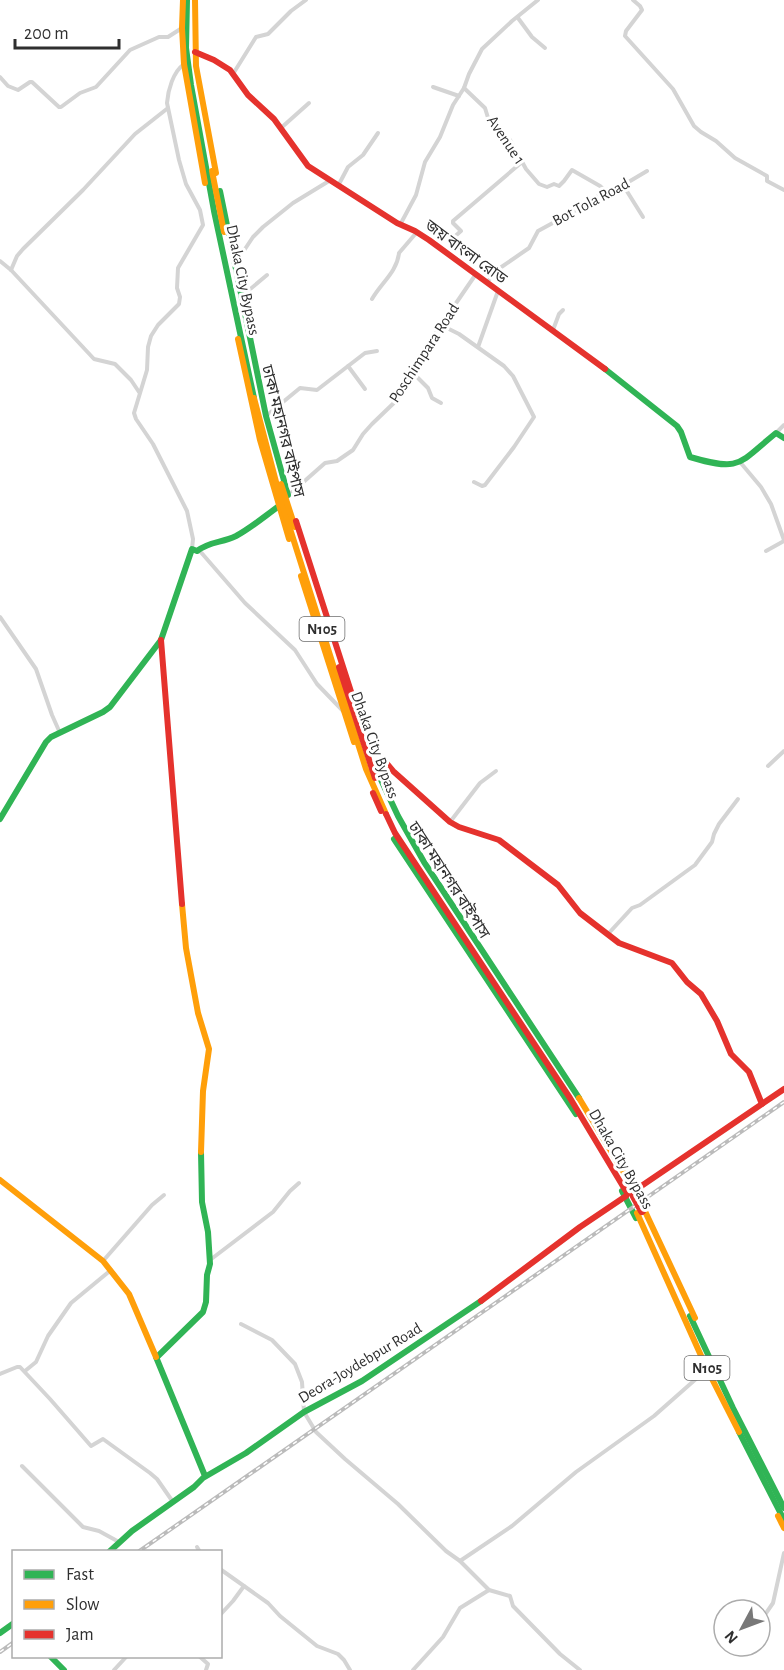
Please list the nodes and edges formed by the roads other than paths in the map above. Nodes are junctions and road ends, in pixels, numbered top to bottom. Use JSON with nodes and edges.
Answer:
{"nodes":[{"id":1,"x":189,"y":0,"type":"edge"},
{"id":2,"x":306,"y":0,"type":"edge"},
{"id":3,"x":538,"y":0,"type":"edge"},
{"id":4,"x":633,"y":0,"type":"edge"},
{"id":5,"x":518,"y":17,"type":"junction"},
{"id":6,"x":182,"y":28,"type":"junction"},
{"id":7,"x":545,"y":48,"type":"dead end"},
{"id":8,"x":195,"y":51,"type":"junction"},
{"id":9,"x":184,"y":64,"type":"junction"},
{"id":10,"x":232,"y":74,"type":"junction"},
{"id":11,"x":0,"y":77,"type":"edge"},
{"id":12,"x":433,"y":87,"type":"dead end"},
{"id":13,"x":464,"y":88,"type":"junction"},
{"id":14,"x":459,"y":96,"type":"junction"},
{"id":15,"x":309,"y":103,"type":"dead end"},
{"id":16,"x":168,"y":108,"type":"junction"},
{"id":17,"x":281,"y":128,"type":"junction"},
{"id":18,"x":378,"y":133,"type":"dead end"},
{"id":19,"x":522,"y":162,"type":"junction"},
{"id":20,"x":647,"y":171,"type":"dead end"},
{"id":21,"x":329,"y":181,"type":"junction"},
{"id":22,"x":623,"y":185,"type":"junction"},
{"id":23,"x":338,"y":186,"type":"junction"},
{"id":24,"x":784,"y":190,"type":"edge"},
{"id":25,"x":606,"y":192,"type":"junction"},
{"id":26,"x":642,"y":217,"type":"dead end"},
{"id":27,"x":400,"y":225,"type":"junction"},
{"id":28,"x":417,"y":232,"type":"junction"},
{"id":29,"x":453,"y":238,"type":"dead end"},
{"id":30,"x":231,"y":247,"type":"junction"},
{"id":31,"x":0,"y":261,"type":"edge"},
{"id":32,"x":11,"y":270,"type":"junction"},
{"id":33,"x":476,"y":274,"type":"junction"},
{"id":34,"x":267,"y":275,"type":"dead end"},
{"id":35,"x":487,"y":282,"type":"junction"},
{"id":36,"x":498,"y":291,"type":"junction"},
{"id":37,"x":242,"y":296,"type":"junction"},
{"id":38,"x":372,"y":299,"type":"dead end"},
{"id":39,"x":563,"y":310,"type":"dead end"},
{"id":40,"x":441,"y":325,"type":"junction"},
{"id":41,"x":553,"y":330,"type":"junction"},
{"id":42,"x":478,"y":347,"type":"junction"},
{"id":43,"x":377,"y":351,"type":"dead end"},
{"id":44,"x":348,"y":366,"type":"junction"},
{"id":45,"x":412,"y":372,"type":"junction"},
{"id":46,"x":365,"y":389,"type":"dead end"},
{"id":47,"x":140,"y":393,"type":"junction"},
{"id":48,"x":441,"y":403,"type":"dead end"},
{"id":49,"x":266,"y":416,"type":"junction"},
{"id":50,"x":784,"y":425,"type":"edge"},
{"id":51,"x":776,"y":433,"type":"junction"},
{"id":52,"x":784,"y":438,"type":"edge"},
{"id":53,"x":740,"y":462,"type":"junction"},
{"id":54,"x":474,"y":482,"type":"dead end"},
{"id":55,"x":289,"y":496,"type":"junction"},
{"id":56,"x":279,"y":506,"type":"junction"},
{"id":57,"x":784,"y":540,"type":"edge"},
{"id":58,"x":196,"y":549,"type":"junction"},
{"id":59,"x":766,"y":551,"type":"dead end"},
{"id":60,"x":0,"y":617,"type":"edge"},
{"id":61,"x":161,"y":640,"type":"junction"},
{"id":62,"x":344,"y":712,"type":"junction"},
{"id":63,"x":60,"y":733,"type":"junction"},
{"id":64,"x":367,"y":743,"type":"junction"},
{"id":65,"x":784,"y":753,"type":"edge"},
{"id":66,"x":768,"y":766,"type":"dead end"},
{"id":67,"x":496,"y":771,"type":"dead end"},
{"id":68,"x":738,"y":800,"type":"dead end"},
{"id":69,"x":0,"y":819,"type":"edge"},
{"id":70,"x":450,"y":822,"type":"junction"},
{"id":71,"x":607,"y":934,"type":"junction"},
{"id":72,"x":784,"y":1089,"type":"edge"},
{"id":73,"x":762,"y":1104,"type":"junction"},
{"id":74,"x":0,"y":1180,"type":"edge"},
{"id":75,"x":299,"y":1183,"type":"dead end"},
{"id":76,"x":629,"y":1192,"type":"junction"},
{"id":77,"x":164,"y":1196,"type":"dead end"},
{"id":78,"x":639,"y":1212,"type":"junction"},
{"id":79,"x":210,"y":1260,"type":"junction"},
{"id":80,"x":103,"y":1261,"type":"junction"},
{"id":81,"x":111,"y":1270,"type":"junction"},
{"id":82,"x":241,"y":1324,"type":"dead end"},
{"id":83,"x":157,"y":1357,"type":"junction"},
{"id":84,"x":25,"y":1371,"type":"junction"},
{"id":85,"x":705,"y":1371,"type":"junction"},
{"id":86,"x":0,"y":1374,"type":"edge"},
{"id":87,"x":304,"y":1412,"type":"junction"},
{"id":88,"x":22,"y":1466,"type":"dead end"},
{"id":89,"x":206,"y":1476,"type":"junction"},
{"id":90,"x":784,"y":1501,"type":"edge"},
{"id":91,"x":173,"y":1502,"type":"junction"},
{"id":92,"x":784,"y":1508,"type":"edge"},
{"id":93,"x":784,"y":1520,"type":"edge"},
{"id":94,"x":784,"y":1528,"type":"edge"},
{"id":95,"x":119,"y":1542,"type":"junction"},
{"id":96,"x":110,"y":1550,"type":"edge"},
{"id":97,"x":784,"y":1553,"type":"edge"},
{"id":98,"x":460,"y":1561,"type":"junction"},
{"id":99,"x":222,"y":1570,"type":"edge"},
{"id":100,"x":243,"y":1586,"type":"junction"},
{"id":101,"x":489,"y":1590,"type":"junction"},
{"id":102,"x":772,"y":1604,"type":"edge"},
{"id":103,"x":222,"y":1612,"type":"edge"},
{"id":104,"x":52,"y":1658,"type":"edge"},
{"id":105,"x":125,"y":1658,"type":"edge"},
{"id":106,"x":201,"y":1658,"type":"edge"},
{"id":107,"x":64,"y":1670,"type":"edge"},
{"id":108,"x":114,"y":1670,"type":"edge"},
{"id":109,"x":206,"y":1670,"type":"edge"},
{"id":110,"x":350,"y":1670,"type":"edge"},
{"id":111,"x":413,"y":1670,"type":"edge"},
{"id":112,"x":580,"y":1670,"type":"edge"}],
"edges":[{"from":1,"to":6,"type":"main road"},
{"from":1,"to":8,"type":"main road"},
{"from":1,"to":76,"type":"main road","name":"ঢাকা মহানগর বাইপাস","number":"N105"},
{"from":2,"to":10,"type":"street"},
{"from":3,"to":5,"type":"street"},
{"from":4,"to":24,"type":"street"},
{"from":5,"to":7,"type":"street"},
{"from":5,"to":13,"type":"street"},
{"from":6,"to":9,"type":"main road"},
{"from":6,"to":11,"type":"street"},
{"from":8,"to":10,"type":"main road","name":"জয় বাংলা রোড"},
{"from":8,"to":30,"type":"main road"},
{"from":9,"to":16,"type":"street"},
{"from":9,"to":56,"type":"main road"},
{"from":10,"to":17,"type":"main road","name":"জয় বাংলা রোড"},
{"from":12,"to":14,"type":"street"},
{"from":13,"to":14,"type":"street"},
{"from":13,"to":19,"type":"street","name":"Avenue 1"},
{"from":14,"to":27,"type":"street"},
{"from":15,"to":17,"type":"street"},
{"from":16,"to":32,"type":"street"},
{"from":16,"to":47,"type":"street"},
{"from":17,"to":21,"type":"main road","name":"জয় বাংলা রোড"},
{"from":18,"to":23,"type":"street"},
{"from":19,"to":25,"type":"street","name":"Avenue 1"},
{"from":19,"to":29,"type":"street"},
{"from":20,"to":22,"type":"street","name":"Bot Tola Road"},
{"from":21,"to":23,"type":"main road","name":"জয় বাংলা রোড"},
{"from":21,"to":30,"type":"street"},
{"from":22,"to":25,"type":"street","name":"Bot Tola Road"},
{"from":22,"to":26,"type":"street"},
{"from":23,"to":27,"type":"main road","name":"জয় বাংলা রোড"},
{"from":25,"to":35,"type":"street","name":"Bot Tola Road"},
{"from":27,"to":28,"type":"main road","name":"জয় বাংলা রোড"},
{"from":28,"to":33,"type":"main road","name":"জয় বাংলা রোড"},
{"from":28,"to":38,"type":"street"},
{"from":30,"to":37,"type":"main road"},
{"from":31,"to":32,"type":"street"},
{"from":32,"to":47,"type":"street"},
{"from":33,"to":35,"type":"main road","name":"জয় বাংলা রোড"},
{"from":33,"to":40,"type":"street","name":"Poschimpara Road"},
{"from":34,"to":37,"type":"street"},
{"from":35,"to":36,"type":"main road","name":"জয় বাংলা রোড"},
{"from":36,"to":41,"type":"main road","name":"জয় বাংলা রোড"},
{"from":36,"to":42,"type":"street"},
{"from":37,"to":49,"type":"main road"},
{"from":39,"to":41,"type":"street"},
{"from":40,"to":42,"type":"street"},
{"from":40,"to":45,"type":"street","name":"Poschimpara Road"},
{"from":41,"to":53,"type":"main road","name":"জয় বাংলা রোড"},
{"from":42,"to":54,"type":"street"},
{"from":43,"to":44,"type":"street"},
{"from":44,"to":46,"type":"street"},
{"from":44,"to":49,"type":"street"},
{"from":45,"to":48,"type":"street"},
{"from":45,"to":55,"type":"street","name":"Poschimpara Road"},
{"from":47,"to":58,"type":"street"},
{"from":49,"to":55,"type":"main road"},
{"from":50,"to":51,"type":"street"},
{"from":51,"to":52,"type":"main road"},
{"from":51,"to":53,"type":"main road"},
{"from":53,"to":57,"type":"street"},
{"from":55,"to":64,"type":"main road"},
{"from":56,"to":58,"type":"main road"},
{"from":56,"to":62,"type":"main road"},
{"from":57,"to":59,"type":"street"},
{"from":58,"to":61,"type":"main road"},
{"from":58,"to":62,"type":"street"},
{"from":60,"to":63,"type":"street"},
{"from":61,"to":63,"type":"main road"},
{"from":61,"to":79,"type":"main road"},
{"from":62,"to":76,"type":"main road"},
{"from":63,"to":69,"type":"main road"},
{"from":64,"to":70,"type":"main road"},
{"from":64,"to":76,"type":"main road"},
{"from":65,"to":66,"type":"street"},
{"from":67,"to":70,"type":"street"},
{"from":68,"to":71,"type":"street"},
{"from":70,"to":71,"type":"main road"},
{"from":71,"to":73,"type":"main road"},
{"from":72,"to":73,"type":"main road","name":"Deora-Joydebpur Road"},
{"from":73,"to":76,"type":"main road","name":"Deora-Joydebpur Road"},
{"from":74,"to":80,"type":"main road"},
{"from":75,"to":79,"type":"street"},
{"from":76,"to":78,"type":"main road","name":"ঢাকা মহানগর বাইপাস","number":"N105","bridge":true},
{"from":76,"to":85,"type":"main road"},
{"from":76,"to":87,"type":"main road","name":"Deora-Joydebpur Road"},
{"from":76,"to":90,"type":"main road"},
{"from":77,"to":80,"type":"street"},
{"from":78,"to":92,"type":"main road","name":"ঢাকা মহানগর বাইপাস","number":"N105"},
{"from":78,"to":93,"type":"main road","name":"Dhaka City Bypass","number":"N105"},
{"from":79,"to":83,"type":"main road"},
{"from":80,"to":81,"type":"main road"},
{"from":81,"to":83,"type":"main road"},
{"from":81,"to":84,"type":"street"},
{"from":82,"to":87,"type":"street"},
{"from":83,"to":89,"type":"main road"},
{"from":84,"to":86,"type":"street"},
{"from":84,"to":91,"type":"street"},
{"from":85,"to":94,"type":"main road"},
{"from":85,"to":98,"type":"street"},
{"from":87,"to":89,"type":"main road","name":"Deora-Joydebpur Road"},
{"from":87,"to":98,"type":"street"},
{"from":88,"to":95,"type":"street"},
{"from":89,"to":91,"type":"main road","name":"Deora-Joydebpur Road"},
{"from":91,"to":95,"type":"main road","name":"Deora-Joydebpur Road"},
{"from":95,"to":96,"type":"main road","name":"Deora-Joydebpur Road"},
{"from":97,"to":102,"type":"street"},
{"from":98,"to":101,"type":"street"},
{"from":99,"to":100,"type":"street"},
{"from":100,"to":103,"type":"street"},
{"from":100,"to":110,"type":"street"},
{"from":101,"to":111,"type":"street"},
{"from":101,"to":112,"type":"street"},
{"from":104,"to":107,"type":"main road"},
{"from":105,"to":108,"type":"street"},
{"from":106,"to":109,"type":"street"}]}
